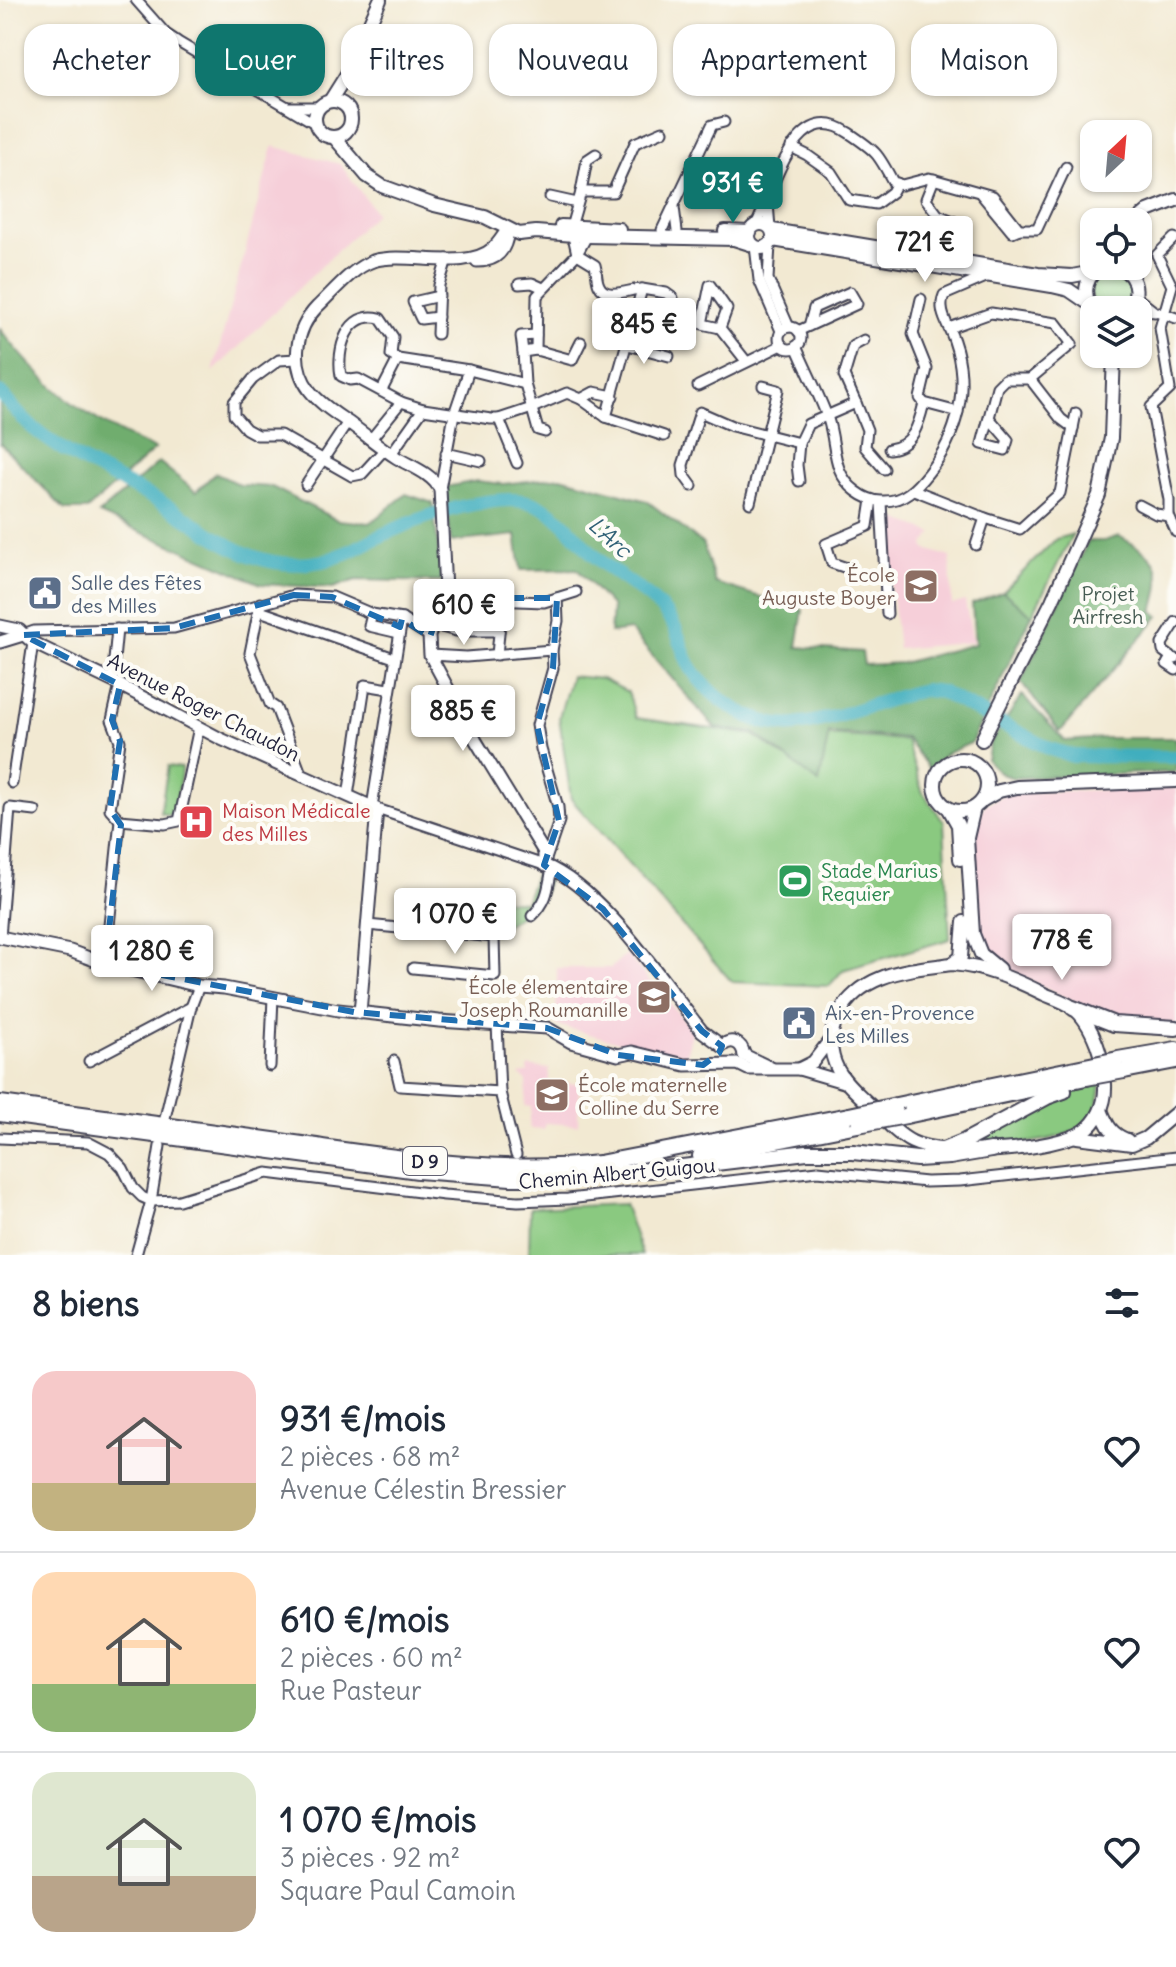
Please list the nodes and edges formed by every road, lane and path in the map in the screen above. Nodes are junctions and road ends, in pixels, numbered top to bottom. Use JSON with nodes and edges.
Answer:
{"nodes":[{"id":1,"x":136,"y":0,"type":"edge"},
{"id":2,"x":380,"y":0,"type":"edge"},
{"id":3,"x":369,"y":24,"type":"edge"},
{"id":4,"x":341,"y":82,"type":"edge"},
{"id":5,"x":347,"y":96,"type":"edge"},
{"id":6,"x":325,"y":104,"type":"junction"},
{"id":7,"x":282,"y":106,"type":"junction"},
{"id":8,"x":347,"y":107,"type":"junction"},
{"id":9,"x":724,"y":122,"type":"dead end"},
{"id":10,"x":316,"y":124,"type":"junction"},
{"id":11,"x":348,"y":128,"type":"junction"},
{"id":12,"x":663,"y":131,"type":"dead end"},
{"id":13,"x":334,"y":137,"type":"junction"},
{"id":14,"x":791,"y":147,"type":"junction"},
{"id":15,"x":596,"y":154,"type":"dead end"},
{"id":16,"x":358,"y":164,"type":"junction"},
{"id":17,"x":1066,"y":167,"type":"dead end"},
{"id":18,"x":934,"y":179,"type":"junction"},
{"id":19,"x":902,"y":184,"type":"junction"},
{"id":20,"x":581,"y":192,"type":"junction"},
{"id":21,"x":550,"y":197,"type":"dead end"},
{"id":22,"x":926,"y":199,"type":"junction"},
{"id":23,"x":1176,"y":200,"type":"edge"},
{"id":24,"x":577,"y":203,"type":"junction"},
{"id":25,"x":768,"y":203,"type":"junction"},
{"id":26,"x":674,"y":207,"type":"junction"},
{"id":27,"x":1152,"y":209,"type":"edge"},
{"id":28,"x":953,"y":221,"type":"dead end"},
{"id":29,"x":508,"y":229,"type":"junction"},
{"id":30,"x":662,"y":230,"type":"junction"},
{"id":31,"x":572,"y":231,"type":"junction"},
{"id":32,"x":677,"y":231,"type":"junction"},
{"id":33,"x":587,"y":236,"type":"junction"},
{"id":34,"x":771,"y":236,"type":"junction"},
{"id":35,"x":753,"y":237,"type":"junction"},
{"id":36,"x":1174,"y":238,"type":"dead end"},
{"id":37,"x":577,"y":254,"type":"junction"},
{"id":38,"x":447,"y":259,"type":"junction"},
{"id":39,"x":1080,"y":274,"type":"edge"},
{"id":40,"x":988,"y":276,"type":"junction"},
{"id":41,"x":519,"y":284,"type":"dead end"},
{"id":42,"x":543,"y":288,"type":"junction"},
{"id":43,"x":642,"y":289,"type":"junction"},
{"id":44,"x":439,"y":296,"type":"junction"},
{"id":45,"x":673,"y":298,"type":"dead end"},
{"id":46,"x":921,"y":299,"type":"dead end"},
{"id":47,"x":1080,"y":299,"type":"edge"},
{"id":48,"x":1152,"y":310,"type":"edge"},
{"id":49,"x":1159,"y":312,"type":"junction"},
{"id":50,"x":438,"y":317,"type":"junction"},
{"id":51,"x":1176,"y":318,"type":"edge"},
{"id":52,"x":809,"y":326,"type":"junction"},
{"id":53,"x":720,"y":328,"type":"dead end"},
{"id":54,"x":949,"y":328,"type":"junction"},
{"id":55,"x":790,"y":330,"type":"junction"},
{"id":56,"x":437,"y":334,"type":"dead end"},
{"id":57,"x":536,"y":335,"type":"junction"},
{"id":58,"x":864,"y":340,"type":"dead end"},
{"id":59,"x":581,"y":342,"type":"dead end"},
{"id":60,"x":628,"y":345,"type":"junction"},
{"id":61,"x":782,"y":345,"type":"junction"},
{"id":62,"x":796,"y":346,"type":"junction"},
{"id":63,"x":536,"y":350,"type":"junction"},
{"id":64,"x":523,"y":352,"type":"junction"},
{"id":65,"x":669,"y":356,"type":"dead end"},
{"id":66,"x":297,"y":359,"type":"junction"},
{"id":67,"x":398,"y":359,"type":"junction"},
{"id":68,"x":746,"y":361,"type":"junction"},
{"id":69,"x":1114,"y":368,"type":"edge"},
{"id":70,"x":469,"y":370,"type":"junction"},
{"id":71,"x":1030,"y":379,"type":"junction"},
{"id":72,"x":525,"y":384,"type":"junction"},
{"id":73,"x":698,"y":386,"type":"dead end"},
{"id":74,"x":763,"y":386,"type":"dead end"},
{"id":75,"x":382,"y":390,"type":"junction"},
{"id":76,"x":613,"y":396,"type":"junction"},
{"id":77,"x":581,"y":399,"type":"junction"},
{"id":78,"x":401,"y":402,"type":"junction"},
{"id":79,"x":856,"y":403,"type":"junction"},
{"id":80,"x":924,"y":403,"type":"junction"},
{"id":81,"x":532,"y":408,"type":"junction"},
{"id":82,"x":423,"y":409,"type":"junction"},
{"id":83,"x":958,"y":412,"type":"junction"},
{"id":84,"x":1076,"y":413,"type":"dead end"},
{"id":85,"x":454,"y":414,"type":"junction"},
{"id":86,"x":606,"y":417,"type":"junction"},
{"id":87,"x":827,"y":417,"type":"junction"},
{"id":88,"x":499,"y":419,"type":"junction"},
{"id":89,"x":990,"y":419,"type":"dead end"},
{"id":90,"x":348,"y":422,"type":"junction"},
{"id":91,"x":1073,"y":428,"type":"junction"},
{"id":92,"x":545,"y":432,"type":"dead end"},
{"id":93,"x":767,"y":434,"type":"junction"},
{"id":94,"x":664,"y":436,"type":"dead end"},
{"id":95,"x":371,"y":439,"type":"junction"},
{"id":96,"x":799,"y":443,"type":"junction"},
{"id":97,"x":889,"y":449,"type":"dead end"},
{"id":98,"x":388,"y":452,"type":"junction"},
{"id":99,"x":446,"y":453,"type":"junction"},
{"id":100,"x":323,"y":460,"type":"junction"},
{"id":101,"x":481,"y":461,"type":"dead end"},
{"id":102,"x":517,"y":463,"type":"dead end"},
{"id":103,"x":884,"y":469,"type":"dead end"},
{"id":104,"x":799,"y":481,"type":"dead end"},
{"id":105,"x":306,"y":485,"type":"dead end"},
{"id":106,"x":692,"y":486,"type":"dead end"},
{"id":107,"x":914,"y":490,"type":"junction"},
{"id":108,"x":440,"y":493,"type":"junction"},
{"id":109,"x":877,"y":501,"type":"junction"},
{"id":110,"x":750,"y":503,"type":"dead end"},
{"id":111,"x":1139,"y":505,"type":"dead end"},
{"id":112,"x":1169,"y":516,"type":"junction"},
{"id":113,"x":985,"y":518,"type":"junction"},
{"id":114,"x":1176,"y":532,"type":"edge"},
{"id":115,"x":976,"y":545,"type":"dead end"},
{"id":116,"x":850,"y":569,"type":"dead end"},
{"id":117,"x":576,"y":592,"type":"dead end"},
{"id":118,"x":443,"y":598,"type":"junction"},
{"id":119,"x":557,"y":598,"type":"junction"},
{"id":120,"x":502,"y":600,"type":"junction"},
{"id":121,"x":260,"y":607,"type":"junction"},
{"id":122,"x":372,"y":614,"type":"junction"},
{"id":123,"x":887,"y":614,"type":"dead end"},
{"id":124,"x":402,"y":619,"type":"junction"},
{"id":125,"x":1176,"y":622,"type":"edge"},
{"id":126,"x":0,"y":626,"type":"edge"},
{"id":127,"x":117,"y":629,"type":"junction"},
{"id":128,"x":431,"y":630,"type":"junction"},
{"id":129,"x":499,"y":631,"type":"junction"},
{"id":130,"x":399,"y":633,"type":"junction"},
{"id":131,"x":28,"y":639,"type":"junction"},
{"id":132,"x":0,"y":642,"type":"edge"},
{"id":133,"x":552,"y":650,"type":"junction"},
{"id":134,"x":430,"y":655,"type":"junction"},
{"id":135,"x":497,"y":655,"type":"junction"},
{"id":136,"x":394,"y":658,"type":"junction"},
{"id":137,"x":1173,"y":658,"type":"edge"},
{"id":138,"x":1176,"y":670,"type":"edge"},
{"id":139,"x":116,"y":683,"type":"junction"},
{"id":140,"x":389,"y":689,"type":"junction"},
{"id":141,"x":199,"y":727,"type":"junction"},
{"id":142,"x":981,"y":742,"type":"junction"},
{"id":143,"x":963,"y":759,"type":"junction"},
{"id":144,"x":984,"y":774,"type":"junction"},
{"id":145,"x":302,"y":776,"type":"junction"},
{"id":146,"x":1176,"y":781,"type":"edge"},
{"id":147,"x":12,"y":783,"type":"dead end"},
{"id":148,"x":1017,"y":787,"type":"junction"},
{"id":149,"x":348,"y":796,"type":"junction"},
{"id":150,"x":979,"y":804,"type":"junction"},
{"id":151,"x":375,"y":808,"type":"junction"},
{"id":152,"x":949,"y":809,"type":"junction"},
{"id":153,"x":35,"y":811,"type":"dead end"},
{"id":154,"x":120,"y":820,"type":"junction"},
{"id":155,"x":548,"y":866,"type":"junction"},
{"id":156,"x":532,"y":916,"type":"dead end"},
{"id":157,"x":367,"y":925,"type":"junction"},
{"id":158,"x":0,"y":938,"type":"edge"},
{"id":159,"x":105,"y":964,"type":"junction"},
{"id":160,"x":952,"y":964,"type":"junction"},
{"id":161,"x":413,"y":968,"type":"dead end"},
{"id":162,"x":1016,"y":980,"type":"junction"},
{"id":163,"x":199,"y":986,"type":"junction"},
{"id":164,"x":273,"y":997,"type":"junction"},
{"id":165,"x":191,"y":1007,"type":"junction"},
{"id":166,"x":1073,"y":1008,"type":"junction"},
{"id":167,"x":360,"y":1013,"type":"junction"},
{"id":168,"x":497,"y":1024,"type":"junction"},
{"id":169,"x":1176,"y":1028,"type":"edge"},
{"id":170,"x":832,"y":1037,"type":"junction"},
{"id":171,"x":1176,"y":1049,"type":"edge"},
{"id":172,"x":722,"y":1054,"type":"junction"},
{"id":173,"x":741,"y":1060,"type":"junction"},
{"id":174,"x":89,"y":1061,"type":"dead end"},
{"id":175,"x":394,"y":1061,"type":"dead end"},
{"id":176,"x":1176,"y":1061,"type":"edge"},
{"id":177,"x":1121,"y":1065,"type":"junction"},
{"id":178,"x":270,"y":1066,"type":"dead end"},
{"id":179,"x":799,"y":1069,"type":"junction"},
{"id":180,"x":1086,"y":1076,"type":"junction"},
{"id":181,"x":847,"y":1083,"type":"junction"},
{"id":182,"x":500,"y":1092,"type":"junction"},
{"id":183,"x":0,"y":1103,"type":"edge"},
{"id":184,"x":1101,"y":1110,"type":"junction"},
{"id":185,"x":1176,"y":1113,"type":"edge"},
{"id":186,"x":0,"y":1114,"type":"edge"},
{"id":187,"x":165,"y":1118,"type":"dead end"},
{"id":188,"x":853,"y":1120,"type":"junction"},
{"id":189,"x":1074,"y":1137,"type":"junction"},
{"id":190,"x":0,"y":1138,"type":"edge"},
{"id":191,"x":1138,"y":1142,"type":"junction"},
{"id":192,"x":160,"y":1146,"type":"dead end"},
{"id":193,"x":943,"y":1150,"type":"junction"},
{"id":194,"x":991,"y":1150,"type":"junction"},
{"id":195,"x":516,"y":1155,"type":"dead end"},
{"id":196,"x":1174,"y":1156,"type":"edge"},
{"id":197,"x":617,"y":1172,"type":"junction"},
{"id":198,"x":151,"y":1201,"type":"junction"},
{"id":199,"x":136,"y":1255,"type":"edge"}],
"edges":[{"from":1,"to":7,"type":"street"},
{"from":2,"to":3,"type":"main road"},
{"from":4,"to":6,"type":"main road"},
{"from":5,"to":8,"type":"main road"},
{"from":6,"to":7,"type":"street"},
{"from":6,"to":8,"type":"main road"},
{"from":6,"to":10,"type":"main road"},
{"from":7,"to":10,"type":"street"},
{"from":8,"to":11,"type":"main road"},
{"from":9,"to":26,"type":"street"},
{"from":10,"to":13,"type":"main road"},
{"from":11,"to":13,"type":"main road"},
{"from":11,"to":16,"type":"main road"},
{"from":12,"to":20,"type":"street"},
{"from":13,"to":16,"type":"main road"},
{"from":14,"to":19,"type":"street"},
{"from":14,"to":19,"type":"street"},
{"from":14,"to":25,"type":"street"},
{"from":15,"to":20,"type":"street"},
{"from":16,"to":29,"type":"main road"},
{"from":17,"to":18,"type":"street"},
{"from":18,"to":19,"type":"street"},
{"from":18,"to":22,"type":"street"},
{"from":19,"to":22,"type":"street"},
{"from":20,"to":24,"type":"street"},
{"from":21,"to":24,"type":"street"},
{"from":22,"to":28,"type":"street"},
{"from":23,"to":27,"type":"main road"},
{"from":24,"to":31,"type":"street"},
{"from":25,"to":34,"type":"street"},
{"from":25,"to":35,"type":"street"},
{"from":26,"to":30,"type":"street"},
{"from":26,"to":32,"type":"street"},
{"from":29,"to":31,"type":"main road"},
{"from":29,"to":38,"type":"street"},
{"from":30,"to":31,"type":"main road"},
{"from":30,"to":32,"type":"main road"},
{"from":31,"to":33,"type":"main road"},
{"from":31,"to":37,"type":"street"},
{"from":32,"to":35,"type":"main road"},
{"from":33,"to":35,"type":"main road"},
{"from":33,"to":37,"type":"street"},
{"from":34,"to":35,"type":"main road"},
{"from":34,"to":35,"type":"main road"},
{"from":34,"to":39,"type":"main road"},
{"from":34,"to":40,"type":"main road"},
{"from":34,"to":55,"type":"street"},
{"from":35,"to":55,"type":"street"},
{"from":36,"to":49,"type":"street"},
{"from":37,"to":42,"type":"street"},
{"from":37,"to":43,"type":"street"},
{"from":38,"to":44,"type":"street"},
{"from":38,"to":66,"type":"street"},
{"from":40,"to":47,"type":"main road"},
{"from":40,"to":54,"type":"street"},
{"from":41,"to":42,"type":"street"},
{"from":42,"to":57,"type":"street"},
{"from":43,"to":45,"type":"street"},
{"from":43,"to":60,"type":"street"},
{"from":44,"to":50,"type":"street"},
{"from":44,"to":50,"type":"street"},
{"from":46,"to":80,"type":"street"},
{"from":48,"to":49,"type":"street"},
{"from":49,"to":51,"type":"street"},
{"from":49,"to":112,"type":"street"},
{"from":50,"to":56,"type":"street"},
{"from":52,"to":52,"type":"street"},
{"from":52,"to":55,"type":"street"},
{"from":53,"to":68,"type":"street"},
{"from":54,"to":71,"type":"street"},
{"from":54,"to":83,"type":"street"},
{"from":55,"to":61,"type":"street"},
{"from":55,"to":62,"type":"street"},
{"from":57,"to":63,"type":"street"},
{"from":57,"to":64,"type":"street"},
{"from":58,"to":79,"type":"street"},
{"from":59,"to":63,"type":"street"},
{"from":60,"to":65,"type":"street"},
{"from":60,"to":76,"type":"street"},
{"from":61,"to":62,"type":"street"},
{"from":61,"to":68,"type":"street"},
{"from":62,"to":87,"type":"street"},
{"from":63,"to":64,"type":"street"},
{"from":64,"to":72,"type":"street"},
{"from":66,"to":90,"type":"street"},
{"from":66,"to":100,"type":"street"},
{"from":67,"to":70,"type":"street"},
{"from":67,"to":75,"type":"street"},
{"from":67,"to":75,"type":"street"},
{"from":68,"to":73,"type":"street"},
{"from":69,"to":142,"type":"main road"},
{"from":70,"to":72,"type":"street"},
{"from":70,"to":85,"type":"street"},
{"from":71,"to":89,"type":"street"},
{"from":71,"to":91,"type":"street"},
{"from":72,"to":81,"type":"street"},
{"from":74,"to":93,"type":"street"},
{"from":75,"to":78,"type":"street"},
{"from":76,"to":77,"type":"street"},
{"from":76,"to":86,"type":"street"},
{"from":77,"to":81,"type":"street"},
{"from":77,"to":86,"type":"street"},
{"from":78,"to":82,"type":"street"},
{"from":78,"to":95,"type":"street"},
{"from":79,"to":87,"type":"street"},
{"from":79,"to":103,"type":"street"},
{"from":80,"to":83,"type":"street"},
{"from":80,"to":97,"type":"street"},
{"from":81,"to":88,"type":"street"},
{"from":81,"to":92,"type":"street"},
{"from":82,"to":85,"type":"street"},
{"from":82,"to":98,"type":"street"},
{"from":83,"to":107,"type":"street"},
{"from":84,"to":91,"type":"street"},
{"from":85,"to":88,"type":"street"},
{"from":85,"to":99,"type":"street"},
{"from":86,"to":94,"type":"street"},
{"from":87,"to":96,"type":"street"},
{"from":87,"to":109,"type":"street"},
{"from":88,"to":102,"type":"street"},
{"from":90,"to":95,"type":"street"},
{"from":90,"to":100,"type":"street"},
{"from":91,"to":113,"type":"street"},
{"from":93,"to":96,"type":"street"},
{"from":93,"to":106,"type":"street"},
{"from":93,"to":110,"type":"street"},
{"from":95,"to":98,"type":"street"},
{"from":96,"to":104,"type":"street"},
{"from":98,"to":100,"type":"street"},
{"from":98,"to":108,"type":"street"},
{"from":99,"to":101,"type":"street"},
{"from":99,"to":108,"type":"street"},
{"from":100,"to":105,"type":"street"},
{"from":107,"to":109,"type":"street"},
{"from":107,"to":113,"type":"street"},
{"from":108,"to":118,"type":"street"},
{"from":109,"to":116,"type":"street"},
{"from":109,"to":123,"type":"street"},
{"from":111,"to":112,"type":"street"},
{"from":112,"to":114,"type":"street"},
{"from":113,"to":115,"type":"street"},
{"from":117,"to":119,"type":"street"},
{"from":118,"to":120,"type":"street"},
{"from":118,"to":128,"type":"street"},
{"from":119,"to":120,"type":"street"},
{"from":119,"to":133,"type":"street"},
{"from":120,"to":129,"type":"street"},
{"from":121,"to":122,"type":"street"},
{"from":121,"to":127,"type":"street"},
{"from":121,"to":136,"type":"street"},
{"from":121,"to":145,"type":"street"},
{"from":122,"to":124,"type":"street"},
{"from":122,"to":130,"type":"street"},
{"from":124,"to":128,"type":"street"},
{"from":124,"to":130,"type":"street"},
{"from":125,"to":137,"type":"street"},
{"from":126,"to":131,"type":"street","name":"Avenue Roger Chaudon"},
{"from":127,"to":131,"type":"street"},
{"from":127,"to":139,"type":"street"},
{"from":128,"to":129,"type":"street"},
{"from":128,"to":134,"type":"street"},
{"from":129,"to":135,"type":"street"},
{"from":130,"to":136,"type":"street"},
{"from":131,"to":132,"type":"street"},
{"from":131,"to":139,"type":"street","name":"Avenue Roger Chaudon"},
{"from":131,"to":147,"type":"street"},
{"from":133,"to":135,"type":"street"},
{"from":133,"to":155,"type":"street"},
{"from":134,"to":135,"type":"street"},
{"from":134,"to":155,"type":"street"},
{"from":136,"to":140,"type":"street"},
{"from":137,"to":138,"type":"street"},
{"from":139,"to":141,"type":"street","name":"Avenue Roger Chaudon"},
{"from":139,"to":154,"type":"street"},
{"from":140,"to":149,"type":"street"},
{"from":140,"to":151,"type":"street"},
{"from":141,"to":145,"type":"street","name":"Avenue Roger Chaudon"},
{"from":141,"to":154,"type":"street"},
{"from":142,"to":143,"type":"main road"},
{"from":142,"to":144,"type":"main road"},
{"from":143,"to":144,"type":"main road"},
{"from":143,"to":152,"type":"main road"},
{"from":144,"to":148,"type":"main road"},
{"from":144,"to":150,"type":"main road"},
{"from":145,"to":149,"type":"street","name":"Avenue Roger Chaudon"},
{"from":146,"to":148,"type":"main road"},
{"from":148,"to":150,"type":"main road"},
{"from":149,"to":151,"type":"street","name":"Avenue Roger Chaudon"},
{"from":150,"to":152,"type":"main road"},
{"from":150,"to":162,"type":"main road"},
{"from":151,"to":155,"type":"street"},
{"from":151,"to":157,"type":"street"},
{"from":152,"to":160,"type":"main road"},
{"from":153,"to":158,"type":"street"},
{"from":154,"to":159,"type":"street"},
{"from":155,"to":156,"type":"street"},
{"from":155,"to":172,"type":"street"},
{"from":157,"to":161,"type":"street"},
{"from":157,"to":167,"type":"street"},
{"from":158,"to":159,"type":"street"},
{"from":159,"to":163,"type":"street"},
{"from":160,"to":162,"type":"main road"},
{"from":160,"to":170,"type":"main road"},
{"from":162,"to":166,"type":"main road"},
{"from":163,"to":164,"type":"street"},
{"from":163,"to":165,"type":"street"},
{"from":164,"to":167,"type":"street"},
{"from":164,"to":178,"type":"street"},
{"from":165,"to":174,"type":"street"},
{"from":165,"to":187,"type":"street"},
{"from":166,"to":169,"type":"highway"},
{"from":166,"to":184,"type":"main road"},
{"from":167,"to":168,"type":"street"},
{"from":168,"to":172,"type":"street"},
{"from":168,"to":182,"type":"street"},
{"from":170,"to":179,"type":"street"},
{"from":170,"to":181,"type":"main road"},
{"from":171,"to":177,"type":"highway","number":"D 9"},
{"from":172,"to":173,"type":"street"},
{"from":172,"to":173,"type":"street"},
{"from":173,"to":179,"type":"street"},
{"from":175,"to":182,"type":"street"},
{"from":176,"to":177,"type":"highway","number":"D 9"},
{"from":177,"to":180,"type":"highway","number":"D 9","bridge":true},
{"from":179,"to":181,"type":"street"},
{"from":180,"to":188,"type":"highway","number":"D 9","bridge":true},
{"from":180,"to":193,"type":"highway"},
{"from":181,"to":193,"type":"main road"},
{"from":182,"to":195,"type":"street"},
{"from":183,"to":188,"type":"highway","number":"D 9"},
{"from":184,"to":189,"type":"main road"},
{"from":184,"to":191,"type":"main road"},
{"from":185,"to":191,"type":"main road"},
{"from":186,"to":197,"type":"highway","number":"D 9"},
{"from":188,"to":197,"type":"highway","number":"D 9"},
{"from":189,"to":191,"type":"main road"},
{"from":189,"to":194,"type":"main road"},
{"from":190,"to":198,"type":"street"},
{"from":192,"to":198,"type":"street"},
{"from":193,"to":194,"type":"main road"},
{"from":194,"to":197,"type":"highway"},
{"from":196,"to":198,"type":"street","name":"Chemin Albert Guigou"},
{"from":198,"to":199,"type":"street"}]}
